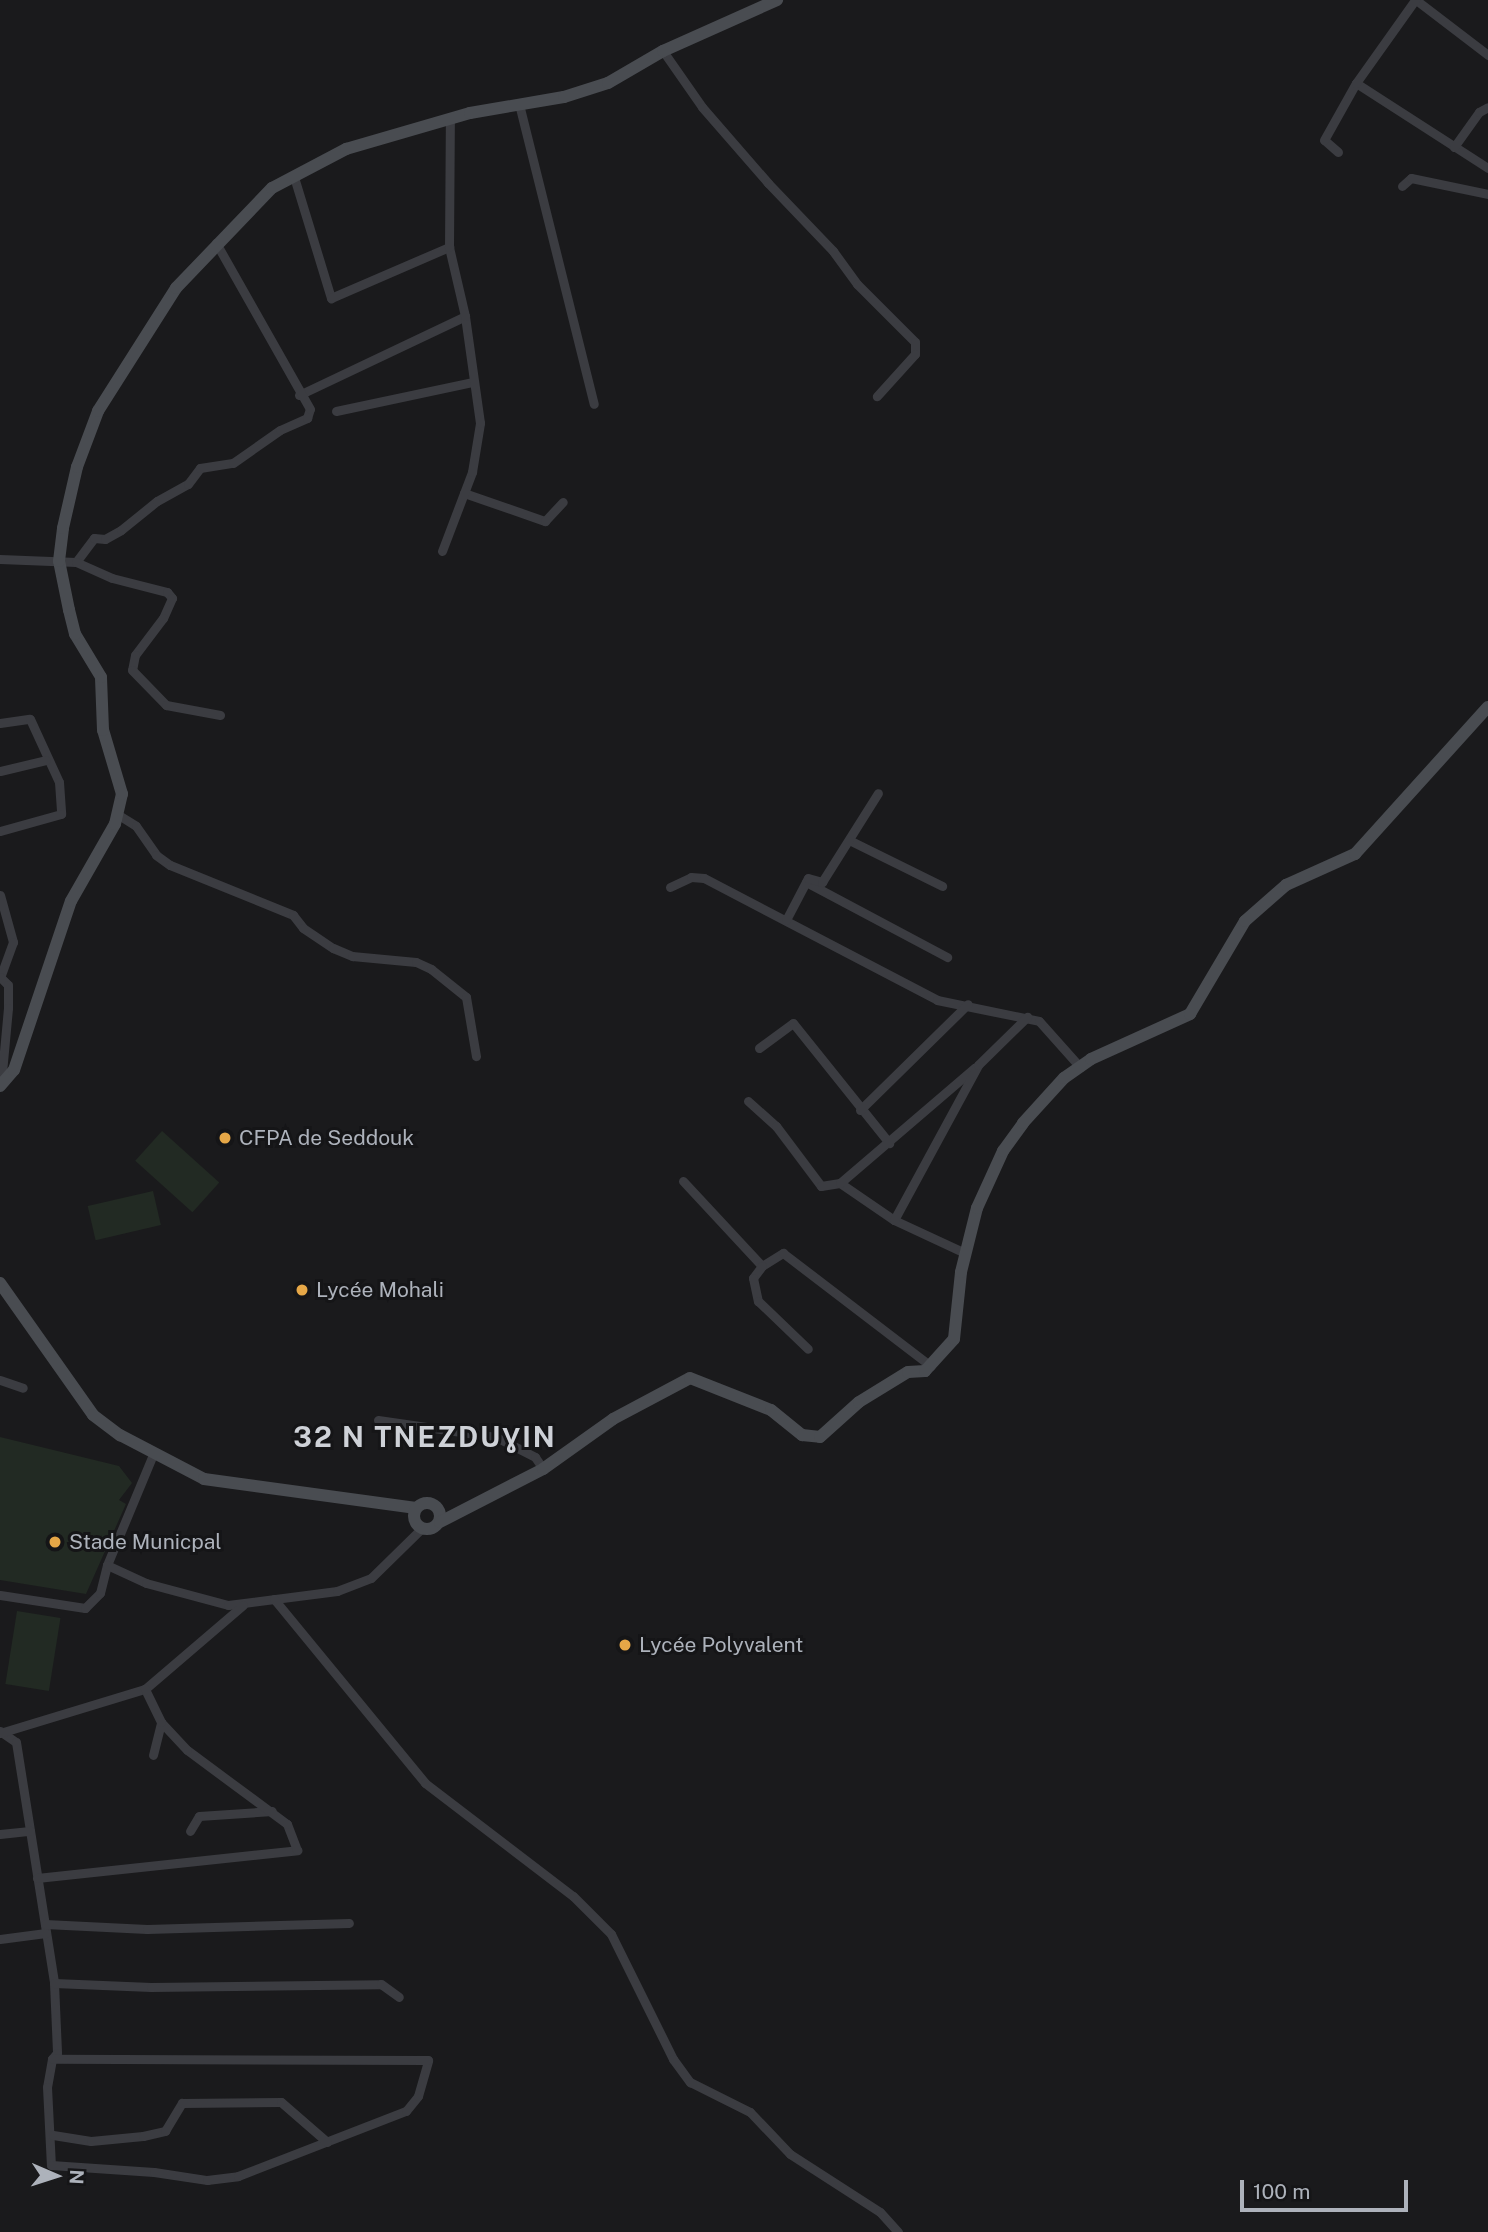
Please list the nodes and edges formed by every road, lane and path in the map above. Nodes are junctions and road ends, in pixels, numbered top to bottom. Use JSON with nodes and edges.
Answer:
{"nodes":[{"id":1,"x":777,"y":0,"type":"edge"},
{"id":2,"x":1415,"y":0,"type":"edge"},
{"id":3,"x":663,"y":51,"type":"junction"},
{"id":4,"x":1488,"y":55,"type":"edge"},
{"id":5,"x":1356,"y":83,"type":"junction"},
{"id":6,"x":519,"y":104,"type":"junction"},
{"id":7,"x":1488,"y":107,"type":"edge"},
{"id":8,"x":450,"y":117,"type":"junction"},
{"id":9,"x":1454,"y":147,"type":"junction"},
{"id":10,"x":1338,"y":152,"type":"dead end"},
{"id":11,"x":1488,"y":168,"type":"edge"},
{"id":12,"x":295,"y":177,"type":"junction"},
{"id":13,"x":1402,"y":186,"type":"dead end"},
{"id":14,"x":1488,"y":194,"type":"edge"},
{"id":15,"x":216,"y":243,"type":"junction"},
{"id":16,"x":449,"y":247,"type":"junction"},
{"id":17,"x":465,"y":316,"type":"junction"},
{"id":18,"x":472,"y":382,"type":"junction"},
{"id":19,"x":299,"y":395,"type":"junction"},
{"id":20,"x":877,"y":396,"type":"dead end"},
{"id":21,"x":594,"y":404,"type":"dead end"},
{"id":22,"x":337,"y":411,"type":"dead end"},
{"id":23,"x":464,"y":493,"type":"junction"},
{"id":24,"x":563,"y":502,"type":"dead end"},
{"id":25,"x":442,"y":551,"type":"dead end"},
{"id":26,"x":0,"y":559,"type":"edge"},
{"id":27,"x":59,"y":561,"type":"junction"},
{"id":28,"x":76,"y":562,"type":"junction"},
{"id":29,"x":1488,"y":707,"type":"edge"},
{"id":30,"x":220,"y":715,"type":"dead end"},
{"id":31,"x":0,"y":723,"type":"edge"},
{"id":32,"x":46,"y":760,"type":"junction"},
{"id":33,"x":0,"y":771,"type":"edge"},
{"id":34,"x":878,"y":793,"type":"dead end"},
{"id":35,"x":117,"y":814,"type":"junction"},
{"id":36,"x":0,"y":831,"type":"edge"},
{"id":37,"x":849,"y":840,"type":"junction"},
{"id":38,"x":806,"y":882,"type":"junction"},
{"id":39,"x":942,"y":886,"type":"dead end"},
{"id":40,"x":670,"y":887,"type":"dead end"},
{"id":41,"x":0,"y":895,"type":"edge"},
{"id":42,"x":4,"y":920,"type":"edge"},
{"id":43,"x":786,"y":920,"type":"junction"},
{"id":44,"x":947,"y":957,"type":"dead end"},
{"id":45,"x":0,"y":977,"type":"edge"},
{"id":46,"x":968,"y":1004,"type":"junction"},
{"id":47,"x":1027,"y":1017,"type":"junction"},
{"id":48,"x":759,"y":1048,"type":"dead end"},
{"id":49,"x":476,"y":1056,"type":"dead end"},
{"id":50,"x":978,"y":1065,"type":"junction"},
{"id":51,"x":1080,"y":1067,"type":"junction"},
{"id":52,"x":0,"y":1085,"type":"edge"},
{"id":53,"x":748,"y":1101,"type":"dead end"},
{"id":54,"x":860,"y":1110,"type":"junction"},
{"id":55,"x":889,"y":1143,"type":"junction"},
{"id":56,"x":683,"y":1181,"type":"dead end"},
{"id":57,"x":840,"y":1183,"type":"junction"},
{"id":58,"x":894,"y":1220,"type":"junction"},
{"id":59,"x":965,"y":1253,"type":"junction"},
{"id":60,"x":762,"y":1266,"type":"junction"},
{"id":61,"x":0,"y":1283,"type":"edge"},
{"id":62,"x":807,"y":1349,"type":"dead end"},
{"id":63,"x":931,"y":1366,"type":"junction"},
{"id":64,"x":0,"y":1380,"type":"edge"},
{"id":65,"x":23,"y":1388,"type":"dead end"},
{"id":66,"x":378,"y":1420,"type":"dead end"},
{"id":67,"x":154,"y":1452,"type":"junction"},
{"id":68,"x":543,"y":1469,"type":"junction"},
{"id":69,"x":438,"y":1507,"type":"junction"},
{"id":70,"x":416,"y":1508,"type":"junction"},
{"id":71,"x":456,"y":1512,"type":"junction"},
{"id":72,"x":440,"y":1522,"type":"junction"},
{"id":73,"x":422,"y":1528,"type":"junction"},
{"id":74,"x":107,"y":1564,"type":"junction"},
{"id":75,"x":0,"y":1595,"type":"edge"},
{"id":76,"x":274,"y":1599,"type":"junction"},
{"id":77,"x":243,"y":1605,"type":"junction"},
{"id":78,"x":145,"y":1689,"type":"junction"},
{"id":79,"x":161,"y":1723,"type":"junction"},
{"id":80,"x":1,"y":1732,"type":"edge"},
{"id":81,"x":153,"y":1755,"type":"dead end"},
{"id":82,"x":272,"y":1811,"type":"junction"},
{"id":83,"x":30,"y":1831,"type":"junction"},
{"id":84,"x":190,"y":1831,"type":"dead end"},
{"id":85,"x":0,"y":1834,"type":"edge"},
{"id":86,"x":37,"y":1878,"type":"junction"},
{"id":87,"x":349,"y":1923,"type":"dead end"},
{"id":88,"x":45,"y":1928,"type":"junction"},
{"id":89,"x":0,"y":1939,"type":"edge"},
{"id":90,"x":54,"y":1983,"type":"junction"},
{"id":91,"x":399,"y":1997,"type":"dead end"},
{"id":92,"x":51,"y":2059,"type":"junction"},
{"id":93,"x":53,"y":2135,"type":"junction"},
{"id":94,"x":327,"y":2142,"type":"junction"},
{"id":95,"x":898,"y":2232,"type":"edge"}],
"edges":[{"from":1,"to":3,"type":"street"},
{"from":2,"to":4,"type":"street"},
{"from":2,"to":5,"type":"street"},
{"from":3,"to":6,"type":"street"},
{"from":3,"to":20,"type":"street"},
{"from":5,"to":9,"type":"street"},
{"from":5,"to":10,"type":"street"},
{"from":6,"to":8,"type":"street"},
{"from":6,"to":21,"type":"street"},
{"from":7,"to":9,"type":"street"},
{"from":8,"to":12,"type":"street"},
{"from":8,"to":16,"type":"street"},
{"from":9,"to":11,"type":"street"},
{"from":12,"to":15,"type":"street"},
{"from":12,"to":16,"type":"street"},
{"from":13,"to":14,"type":"street"},
{"from":15,"to":19,"type":"street"},
{"from":15,"to":27,"type":"street"},
{"from":16,"to":17,"type":"street"},
{"from":17,"to":18,"type":"street"},
{"from":17,"to":19,"type":"street"},
{"from":18,"to":22,"type":"street"},
{"from":18,"to":23,"type":"street"},
{"from":19,"to":28,"type":"street"},
{"from":23,"to":24,"type":"street"},
{"from":23,"to":25,"type":"street"},
{"from":26,"to":27,"type":"street"},
{"from":27,"to":28,"type":"street"},
{"from":27,"to":35,"type":"street"},
{"from":28,"to":30,"type":"street"},
{"from":29,"to":51,"type":"street"},
{"from":31,"to":32,"type":"street"},
{"from":32,"to":33,"type":"street"},
{"from":32,"to":36,"type":"street"},
{"from":34,"to":37,"type":"street"},
{"from":35,"to":49,"type":"street"},
{"from":35,"to":52,"type":"street"},
{"from":37,"to":38,"type":"street"},
{"from":37,"to":39,"type":"street"},
{"from":38,"to":43,"type":"street"},
{"from":38,"to":44,"type":"street"},
{"from":40,"to":43,"type":"street"},
{"from":41,"to":42,"type":"street"},
{"from":42,"to":45,"type":"street"},
{"from":43,"to":46,"type":"street"},
{"from":45,"to":52,"type":"street"},
{"from":46,"to":47,"type":"street"},
{"from":46,"to":54,"type":"street"},
{"from":47,"to":50,"type":"street"},
{"from":47,"to":51,"type":"street"},
{"from":48,"to":54,"type":"street"},
{"from":50,"to":55,"type":"street"},
{"from":50,"to":58,"type":"street"},
{"from":51,"to":59,"type":"street"},
{"from":53,"to":57,"type":"street"},
{"from":54,"to":55,"type":"street"},
{"from":55,"to":57,"type":"street"},
{"from":56,"to":60,"type":"street"},
{"from":57,"to":58,"type":"street"},
{"from":58,"to":59,"type":"street"},
{"from":59,"to":63,"type":"street"},
{"from":60,"to":62,"type":"street"},
{"from":60,"to":63,"type":"street"},
{"from":61,"to":67,"type":"street"},
{"from":63,"to":68,"type":"street"},
{"from":64,"to":65,"type":"street"},
{"from":66,"to":68,"type":"street"},
{"from":67,"to":70,"type":"street"},
{"from":67,"to":74,"type":"street"},
{"from":68,"to":71,"type":"street"},
{"from":69,"to":70,"type":"street"},
{"from":69,"to":71,"type":"street"},
{"from":69,"to":72,"type":"street"},
{"from":70,"to":73,"type":"street"},
{"from":71,"to":72,"type":"street"},
{"from":72,"to":73,"type":"street"},
{"from":73,"to":76,"type":"street"},
{"from":74,"to":75,"type":"street"},
{"from":74,"to":77,"type":"street"},
{"from":76,"to":77,"type":"street"},
{"from":76,"to":95,"type":"street"},
{"from":77,"to":78,"type":"street"},
{"from":78,"to":79,"type":"street"},
{"from":78,"to":80,"type":"street"},
{"from":79,"to":81,"type":"street"},
{"from":79,"to":82,"type":"street"},
{"from":80,"to":83,"type":"street"},
{"from":82,"to":84,"type":"street"},
{"from":82,"to":86,"type":"street"},
{"from":83,"to":85,"type":"street"},
{"from":83,"to":86,"type":"street"},
{"from":86,"to":88,"type":"street"},
{"from":87,"to":88,"type":"street"},
{"from":88,"to":89,"type":"street"},
{"from":88,"to":90,"type":"street"},
{"from":90,"to":91,"type":"street"},
{"from":90,"to":92,"type":"street"},
{"from":92,"to":93,"type":"street"},
{"from":92,"to":94,"type":"street"},
{"from":93,"to":94,"type":"street"},
{"from":93,"to":94,"type":"street"}]}
